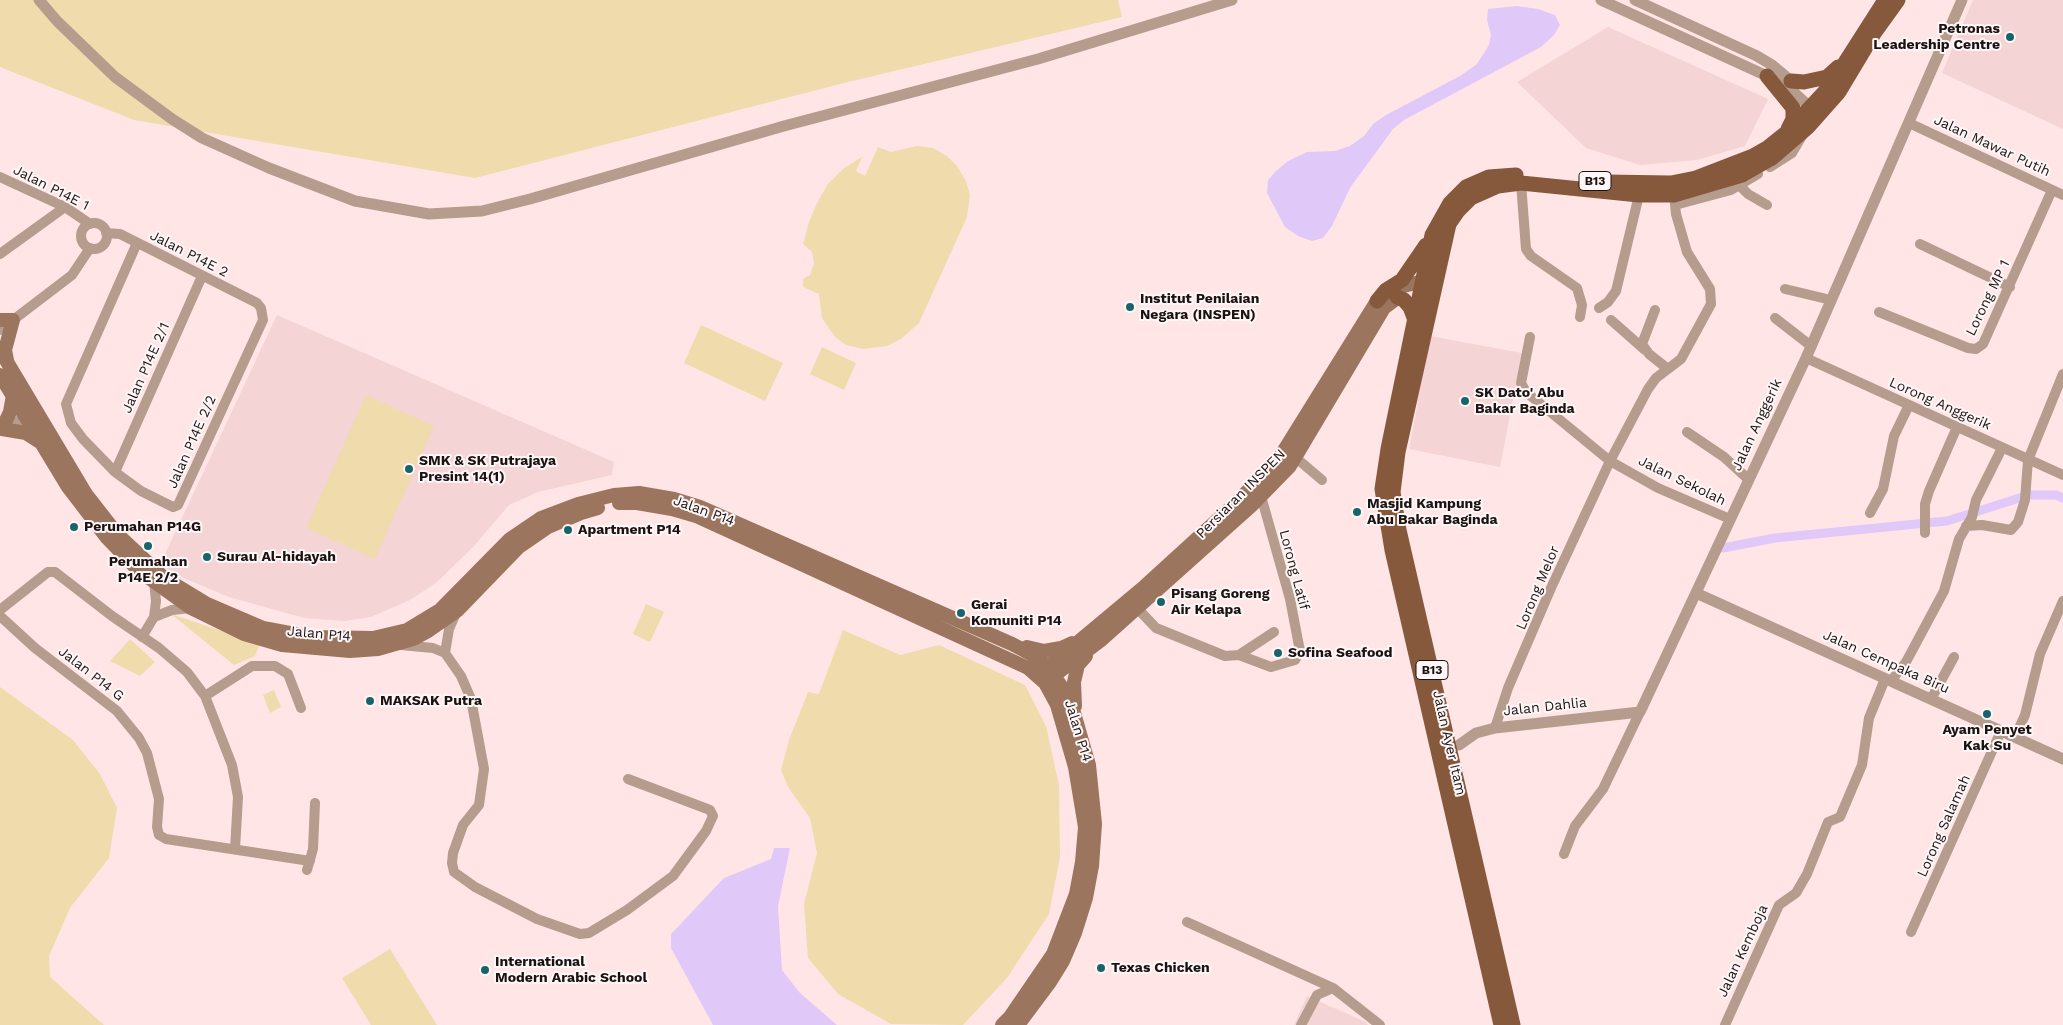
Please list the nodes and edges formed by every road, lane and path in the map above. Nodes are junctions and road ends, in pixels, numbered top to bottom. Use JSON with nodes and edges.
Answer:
{"nodes":[{"id":1,"x":39,"y":0,"type":"edge"},
{"id":2,"x":1232,"y":0,"type":"edge"},
{"id":3,"x":1601,"y":0,"type":"edge"},
{"id":4,"x":1885,"y":0,"type":"edge"},
{"id":5,"x":1898,"y":0,"type":"edge"},
{"id":6,"x":1962,"y":0,"type":"edge"},
{"id":7,"x":1639,"y":2,"type":"edge"},
{"id":8,"x":1639,"y":16,"type":"junction"},
{"id":9,"x":1845,"y":62,"type":"junction"},
{"id":10,"x":1767,"y":76,"type":"junction"},
{"id":11,"x":1792,"y":81,"type":"junction"},
{"id":12,"x":1816,"y":108,"type":"junction"},
{"id":13,"x":1909,"y":123,"type":"junction"},
{"id":14,"x":1808,"y":127,"type":"junction"},
{"id":15,"x":1787,"y":132,"type":"junction"},
{"id":16,"x":0,"y":177,"type":"edge"},
{"id":17,"x":1521,"y":183,"type":"junction"},
{"id":18,"x":1740,"y":186,"type":"junction"},
{"id":19,"x":2052,"y":190,"type":"junction"},
{"id":20,"x":1639,"y":195,"type":"junction"},
{"id":21,"x":2063,"y":195,"type":"edge"},
{"id":22,"x":1674,"y":200,"type":"junction"},
{"id":23,"x":1767,"y":205,"type":"dead end"},
{"id":24,"x":65,"y":207,"type":"junction"},
{"id":25,"x":90,"y":224,"type":"junction"},
{"id":26,"x":106,"y":233,"type":"junction"},
{"id":27,"x":1432,"y":235,"type":"junction"},
{"id":28,"x":137,"y":243,"type":"junction"},
{"id":29,"x":1920,"y":244,"type":"dead end"},
{"id":30,"x":90,"y":248,"type":"junction"},
{"id":31,"x":0,"y":254,"type":"edge"},
{"id":32,"x":202,"y":276,"type":"junction"},
{"id":33,"x":1428,"y":287,"type":"junction"},
{"id":34,"x":2010,"y":287,"type":"junction"},
{"id":35,"x":1785,"y":288,"type":"dead end"},
{"id":36,"x":1397,"y":297,"type":"junction"},
{"id":37,"x":1831,"y":300,"type":"junction"},
{"id":38,"x":1377,"y":301,"type":"junction"},
{"id":39,"x":257,"y":304,"type":"joint"},
{"id":40,"x":1599,"y":308,"type":"dead end"},
{"id":41,"x":1655,"y":310,"type":"dead end"},
{"id":42,"x":1879,"y":312,"type":"dead end"},
{"id":43,"x":1421,"y":317,"type":"junction"},
{"id":44,"x":1580,"y":317,"type":"dead end"},
{"id":45,"x":1775,"y":318,"type":"dead end"},
{"id":46,"x":7,"y":320,"type":"edge"},
{"id":47,"x":1611,"y":320,"type":"dead end"},
{"id":48,"x":0,"y":330,"type":"edge"},
{"id":49,"x":1530,"y":337,"type":"dead end"},
{"id":50,"x":1811,"y":346,"type":"junction"},
{"id":51,"x":0,"y":350,"type":"edge"},
{"id":52,"x":1645,"y":350,"type":"junction"},
{"id":53,"x":1806,"y":358,"type":"junction"},
{"id":54,"x":7,"y":362,"type":"junction"},
{"id":55,"x":1668,"y":369,"type":"junction"},
{"id":56,"x":2063,"y":374,"type":"edge"},
{"id":57,"x":0,"y":375,"type":"edge"},
{"id":58,"x":13,"y":395,"type":"junction"},
{"id":59,"x":1909,"y":405,"type":"junction"},
{"id":60,"x":32,"y":415,"type":"junction"},
{"id":61,"x":1957,"y":427,"type":"junction"},
{"id":62,"x":1,"y":429,"type":"edge"},
{"id":63,"x":1686,"y":432,"type":"dead end"},
{"id":64,"x":42,"y":444,"type":"junction"},
{"id":65,"x":2002,"y":448,"type":"junction"},
{"id":66,"x":1295,"y":457,"type":"junction"},
{"id":67,"x":2028,"y":460,"type":"junction"},
{"id":68,"x":1610,"y":461,"type":"junction"},
{"id":69,"x":115,"y":472,"type":"junction"},
{"id":70,"x":2063,"y":475,"type":"edge"},
{"id":71,"x":1748,"y":479,"type":"junction"},
{"id":72,"x":1322,"y":480,"type":"dead end"},
{"id":73,"x":1261,"y":496,"type":"junction"},
{"id":74,"x":1870,"y":514,"type":"dead end"},
{"id":75,"x":1971,"y":516,"type":"junction"},
{"id":76,"x":1730,"y":519,"type":"junction"},
{"id":77,"x":1925,"y":528,"type":"dead end"},
{"id":78,"x":1407,"y":560,"type":"junction"},
{"id":79,"x":154,"y":581,"type":"junction"},
{"id":80,"x":1696,"y":593,"type":"junction"},
{"id":81,"x":2063,"y":601,"type":"edge"},
{"id":82,"x":191,"y":608,"type":"junction"},
{"id":83,"x":1137,"y":608,"type":"junction"},
{"id":84,"x":0,"y":610,"type":"edge"},
{"id":85,"x":458,"y":610,"type":"junction"},
{"id":86,"x":0,"y":616,"type":"edge"},
{"id":87,"x":154,"y":617,"type":"junction"},
{"id":88,"x":1274,"y":632,"type":"dead end"},
{"id":89,"x":142,"y":636,"type":"junction"},
{"id":90,"x":1093,"y":638,"type":"junction"},
{"id":91,"x":398,"y":644,"type":"junction"},
{"id":92,"x":1012,"y":644,"type":"junction"},
{"id":93,"x":445,"y":653,"type":"junction"},
{"id":94,"x":1240,"y":655,"type":"junction"},
{"id":95,"x":1954,"y":657,"type":"dead end"},
{"id":96,"x":1046,"y":675,"type":"junction"},
{"id":97,"x":1888,"y":680,"type":"junction"},
{"id":98,"x":205,"y":696,"type":"junction"},
{"id":99,"x":1931,"y":699,"type":"junction"},
{"id":100,"x":301,"y":708,"type":"dead end"},
{"id":101,"x":1640,"y":712,"type":"junction"},
{"id":102,"x":1495,"y":728,"type":"junction"},
{"id":103,"x":1080,"y":731,"type":"junction"},
{"id":104,"x":2001,"y":731,"type":"junction"},
{"id":105,"x":2015,"y":737,"type":"junction"},
{"id":106,"x":1459,"y":745,"type":"junction"},
{"id":107,"x":2063,"y":759,"type":"edge"},
{"id":108,"x":628,"y":779,"type":"dead end"},
{"id":109,"x":315,"y":804,"type":"dead end"},
{"id":110,"x":236,"y":849,"type":"junction"},
{"id":111,"x":1474,"y":853,"type":"junction"},
{"id":112,"x":1564,"y":854,"type":"dead end"},
{"id":113,"x":1187,"y":922,"type":"dead end"},
{"id":114,"x":1911,"y":932,"type":"dead end"},
{"id":115,"x":1306,"y":975,"type":"junction"},
{"id":116,"x":1333,"y":988,"type":"junction"},
{"id":117,"x":1313,"y":1000,"type":"junction"},
{"id":118,"x":1014,"y":1023,"type":"edge"},
{"id":119,"x":1301,"y":1025,"type":"edge"},
{"id":120,"x":1380,"y":1025,"type":"edge"},
{"id":121,"x":1501,"y":1025,"type":"edge"},
{"id":122,"x":1513,"y":1025,"type":"edge"},
{"id":123,"x":1725,"y":1025,"type":"edge"}],
"edges":[{"from":1,"to":2,"type":"street"},
{"from":3,"to":8,"type":"street"},
{"from":4,"to":9,"type":"main road","number":"B13"},
{"from":5,"to":12,"type":"main road","number":"B13"},
{"from":6,"to":13,"type":"street","name":"Jalan Anggerik"},
{"from":7,"to":8,"type":"street"},
{"from":7,"to":11,"type":"street"},
{"from":8,"to":10,"type":"street"},
{"from":9,"to":11,"type":"main road"},
{"from":9,"to":12,"type":"main road","number":"B13"},
{"from":10,"to":12,"type":"street"},
{"from":10,"to":15,"type":"main road"},
{"from":11,"to":12,"type":"street"},
{"from":12,"to":14,"type":"main road","number":"B13"},
{"from":12,"to":15,"type":"main road","number":"B13"},
{"from":13,"to":19,"type":"street","name":"Jalan Mawar Putih"},
{"from":13,"to":37,"type":"street","name":"Jalan Anggerik"},
{"from":14,"to":18,"type":"street"},
{"from":14,"to":22,"type":"main road","number":"B13"},
{"from":15,"to":27,"type":"main road","number":"B13"},
{"from":16,"to":24,"type":"street","name":"Jalan P14E 1"},
{"from":17,"to":20,"type":"main road","number":"B13"},
{"from":17,"to":33,"type":"main road","number":"B13"},
{"from":17,"to":44,"type":"street"},
{"from":18,"to":22,"type":"street"},
{"from":18,"to":23,"type":"street"},
{"from":19,"to":21,"type":"street","name":"Jalan Mawar Putih"},
{"from":19,"to":34,"type":"street","name":"Lorong MP 1"},
{"from":20,"to":22,"type":"main road","number":"B13"},
{"from":20,"to":40,"type":"street"},
{"from":22,"to":55,"type":"street","name":"Lorong Melor"},
{"from":24,"to":25,"type":"street","name":"Jalan P14E 1"},
{"from":24,"to":31,"type":"street"},
{"from":25,"to":26,"type":"street"},
{"from":25,"to":30,"type":"street"},
{"from":26,"to":28,"type":"street","name":"Jalan P14E 2"},
{"from":26,"to":30,"type":"street"},
{"from":27,"to":33,"type":"main road","number":"B13"},
{"from":27,"to":38,"type":"main road"},
{"from":28,"to":32,"type":"street","name":"Jalan P14E 2"},
{"from":28,"to":69,"type":"street","name":"Jalan P14E 2/2"},
{"from":29,"to":34,"type":"street"},
{"from":30,"to":46,"type":"street"},
{"from":32,"to":39,"type":"street","name":"Jalan P14E 2"},
{"from":32,"to":69,"type":"street","name":"Jalan P14E 2/1"},
{"from":33,"to":36,"type":"main road"},
{"from":33,"to":38,"type":"main road","name":"Persiaran INSPEN"},
{"from":33,"to":43,"type":"main road","number":"B13"},
{"from":34,"to":42,"type":"street","name":"Lorong MP 1"},
{"from":35,"to":37,"type":"street"},
{"from":36,"to":43,"type":"main road"},
{"from":36,"to":66,"type":"main road","name":"Persiaran INSPEN"},
{"from":37,"to":50,"type":"street","name":"Jalan Anggerik"},
{"from":38,"to":90,"type":"main road","name":"Persiaran INSPEN"},
{"from":39,"to":69,"type":"street","name":"Jalan P14E 2/2"},
{"from":41,"to":52,"type":"street"},
{"from":43,"to":78,"type":"main road","name":"Jalan Ayer Itam","number":"B13"},
{"from":43,"to":121,"type":"main road","number":"B13"},
{"from":45,"to":50,"type":"street"},
{"from":46,"to":48,"type":"street"},
{"from":46,"to":54,"type":"main road"},
{"from":47,"to":52,"type":"street"},
{"from":49,"to":68,"type":"street","name":"Jalan Sekolah"},
{"from":50,"to":53,"type":"street","name":"Jalan Anggerik"},
{"from":51,"to":54,"type":"main road","name":"Jalan P14"},
{"from":52,"to":55,"type":"street"},
{"from":53,"to":59,"type":"street","name":"Lorong Anggerik"},
{"from":53,"to":71,"type":"street","name":"Jalan Anggerik"},
{"from":54,"to":60,"type":"main road","name":"Jalan P14"},
{"from":55,"to":68,"type":"street","name":"Lorong Melor"},
{"from":56,"to":67,"type":"street"},
{"from":57,"to":58,"type":"main road","name":"Jalan P14"},
{"from":58,"to":60,"type":"main road","name":"Jalan P14"},
{"from":58,"to":62,"type":"main road"},
{"from":59,"to":61,"type":"street","name":"Lorong Anggerik"},
{"from":59,"to":74,"type":"street"},
{"from":60,"to":62,"type":"street"},
{"from":60,"to":64,"type":"main road","name":"Jalan P14"},
{"from":60,"to":92,"type":"main road","name":"Jalan P14"},
{"from":61,"to":65,"type":"street","name":"Lorong Anggerik"},
{"from":61,"to":77,"type":"street"},
{"from":62,"to":64,"type":"main road"},
{"from":63,"to":71,"type":"street"},
{"from":64,"to":79,"type":"main road","name":"Jalan P14"},
{"from":65,"to":67,"type":"street","name":"Lorong Anggerik"},
{"from":65,"to":75,"type":"street","name":"Jalan Kemboja"},
{"from":66,"to":72,"type":"street"},
{"from":66,"to":73,"type":"main road","name":"Persiaran INSPEN"},
{"from":67,"to":70,"type":"street","name":"Lorong Anggerik"},
{"from":67,"to":75,"type":"street"},
{"from":68,"to":76,"type":"street","name":"Jalan Sekolah"},
{"from":68,"to":102,"type":"street","name":"Lorong Melor"},
{"from":71,"to":76,"type":"street","name":"Jalan Anggerik"},
{"from":73,"to":83,"type":"main road","name":"Persiaran INSPEN"},
{"from":73,"to":94,"type":"street","name":"Lorong Latif"},
{"from":75,"to":97,"type":"street","name":"Jalan Kemboja"},
{"from":76,"to":80,"type":"street","name":"Jalan Anggerik"},
{"from":78,"to":106,"type":"main road"},
{"from":78,"to":111,"type":"main road","name":"Jalan Ayer Itam","number":"B13"},
{"from":79,"to":82,"type":"main road","name":"Jalan P14"},
{"from":79,"to":87,"type":"street"},
{"from":80,"to":97,"type":"street","name":"Jalan Cempaka Biru"},
{"from":80,"to":101,"type":"street","name":"Jalan Anggerik"},
{"from":81,"to":105,"type":"street"},
{"from":82,"to":87,"type":"street"},
{"from":82,"to":91,"type":"main road","name":"Jalan P14"},
{"from":83,"to":90,"type":"main road","name":"Persiaran INSPEN"},
{"from":83,"to":94,"type":"street"},
{"from":84,"to":89,"type":"street"},
{"from":85,"to":91,"type":"main road","name":"Jalan P14"},
{"from":85,"to":93,"type":"street"},
{"from":85,"to":96,"type":"main road","name":"Jalan P14"},
{"from":86,"to":110,"type":"street","name":"Jalan P14 G"},
{"from":87,"to":89,"type":"street"},
{"from":88,"to":94,"type":"street"},
{"from":89,"to":98,"type":"street"},
{"from":90,"to":92,"type":"main road"},
{"from":90,"to":96,"type":"main road"},
{"from":90,"to":103,"type":"main road"},
{"from":91,"to":93,"type":"street"},
{"from":92,"to":96,"type":"main road","name":"Jalan P14"},
{"from":93,"to":108,"type":"street"},
{"from":95,"to":99,"type":"street"},
{"from":96,"to":103,"type":"main road","name":"Jalan P14"},
{"from":96,"to":118,"type":"main road","name":"Jalan P14"},
{"from":97,"to":99,"type":"street","name":"Jalan Cempaka Biru"},
{"from":97,"to":123,"type":"street","name":"Jalan Kemboja"},
{"from":98,"to":100,"type":"street"},
{"from":98,"to":110,"type":"street"},
{"from":99,"to":104,"type":"street","name":"Jalan Cempaka Biru"},
{"from":101,"to":102,"type":"street","name":"Jalan Dahlia"},
{"from":101,"to":112,"type":"street","name":"Jalan Anggerik"},
{"from":102,"to":106,"type":"street","name":"Jalan Dahlia"},
{"from":103,"to":118,"type":"main road","name":"Jalan P14"},
{"from":104,"to":105,"type":"street","name":"Jalan Cempaka Biru"},
{"from":104,"to":114,"type":"street","name":"Lorong Salamah"},
{"from":105,"to":107,"type":"street","name":"Jalan Cempaka Biru"},
{"from":106,"to":111,"type":"main road"},
{"from":109,"to":110,"type":"street","name":"Jalan P14 G"},
{"from":111,"to":122,"type":"main road","name":"Jalan Ayer Itam","number":"B13"},
{"from":113,"to":115,"type":"street"},
{"from":115,"to":116,"type":"street"},
{"from":115,"to":117,"type":"street"},
{"from":116,"to":117,"type":"street"},
{"from":116,"to":120,"type":"street"},
{"from":117,"to":119,"type":"street"}]}
